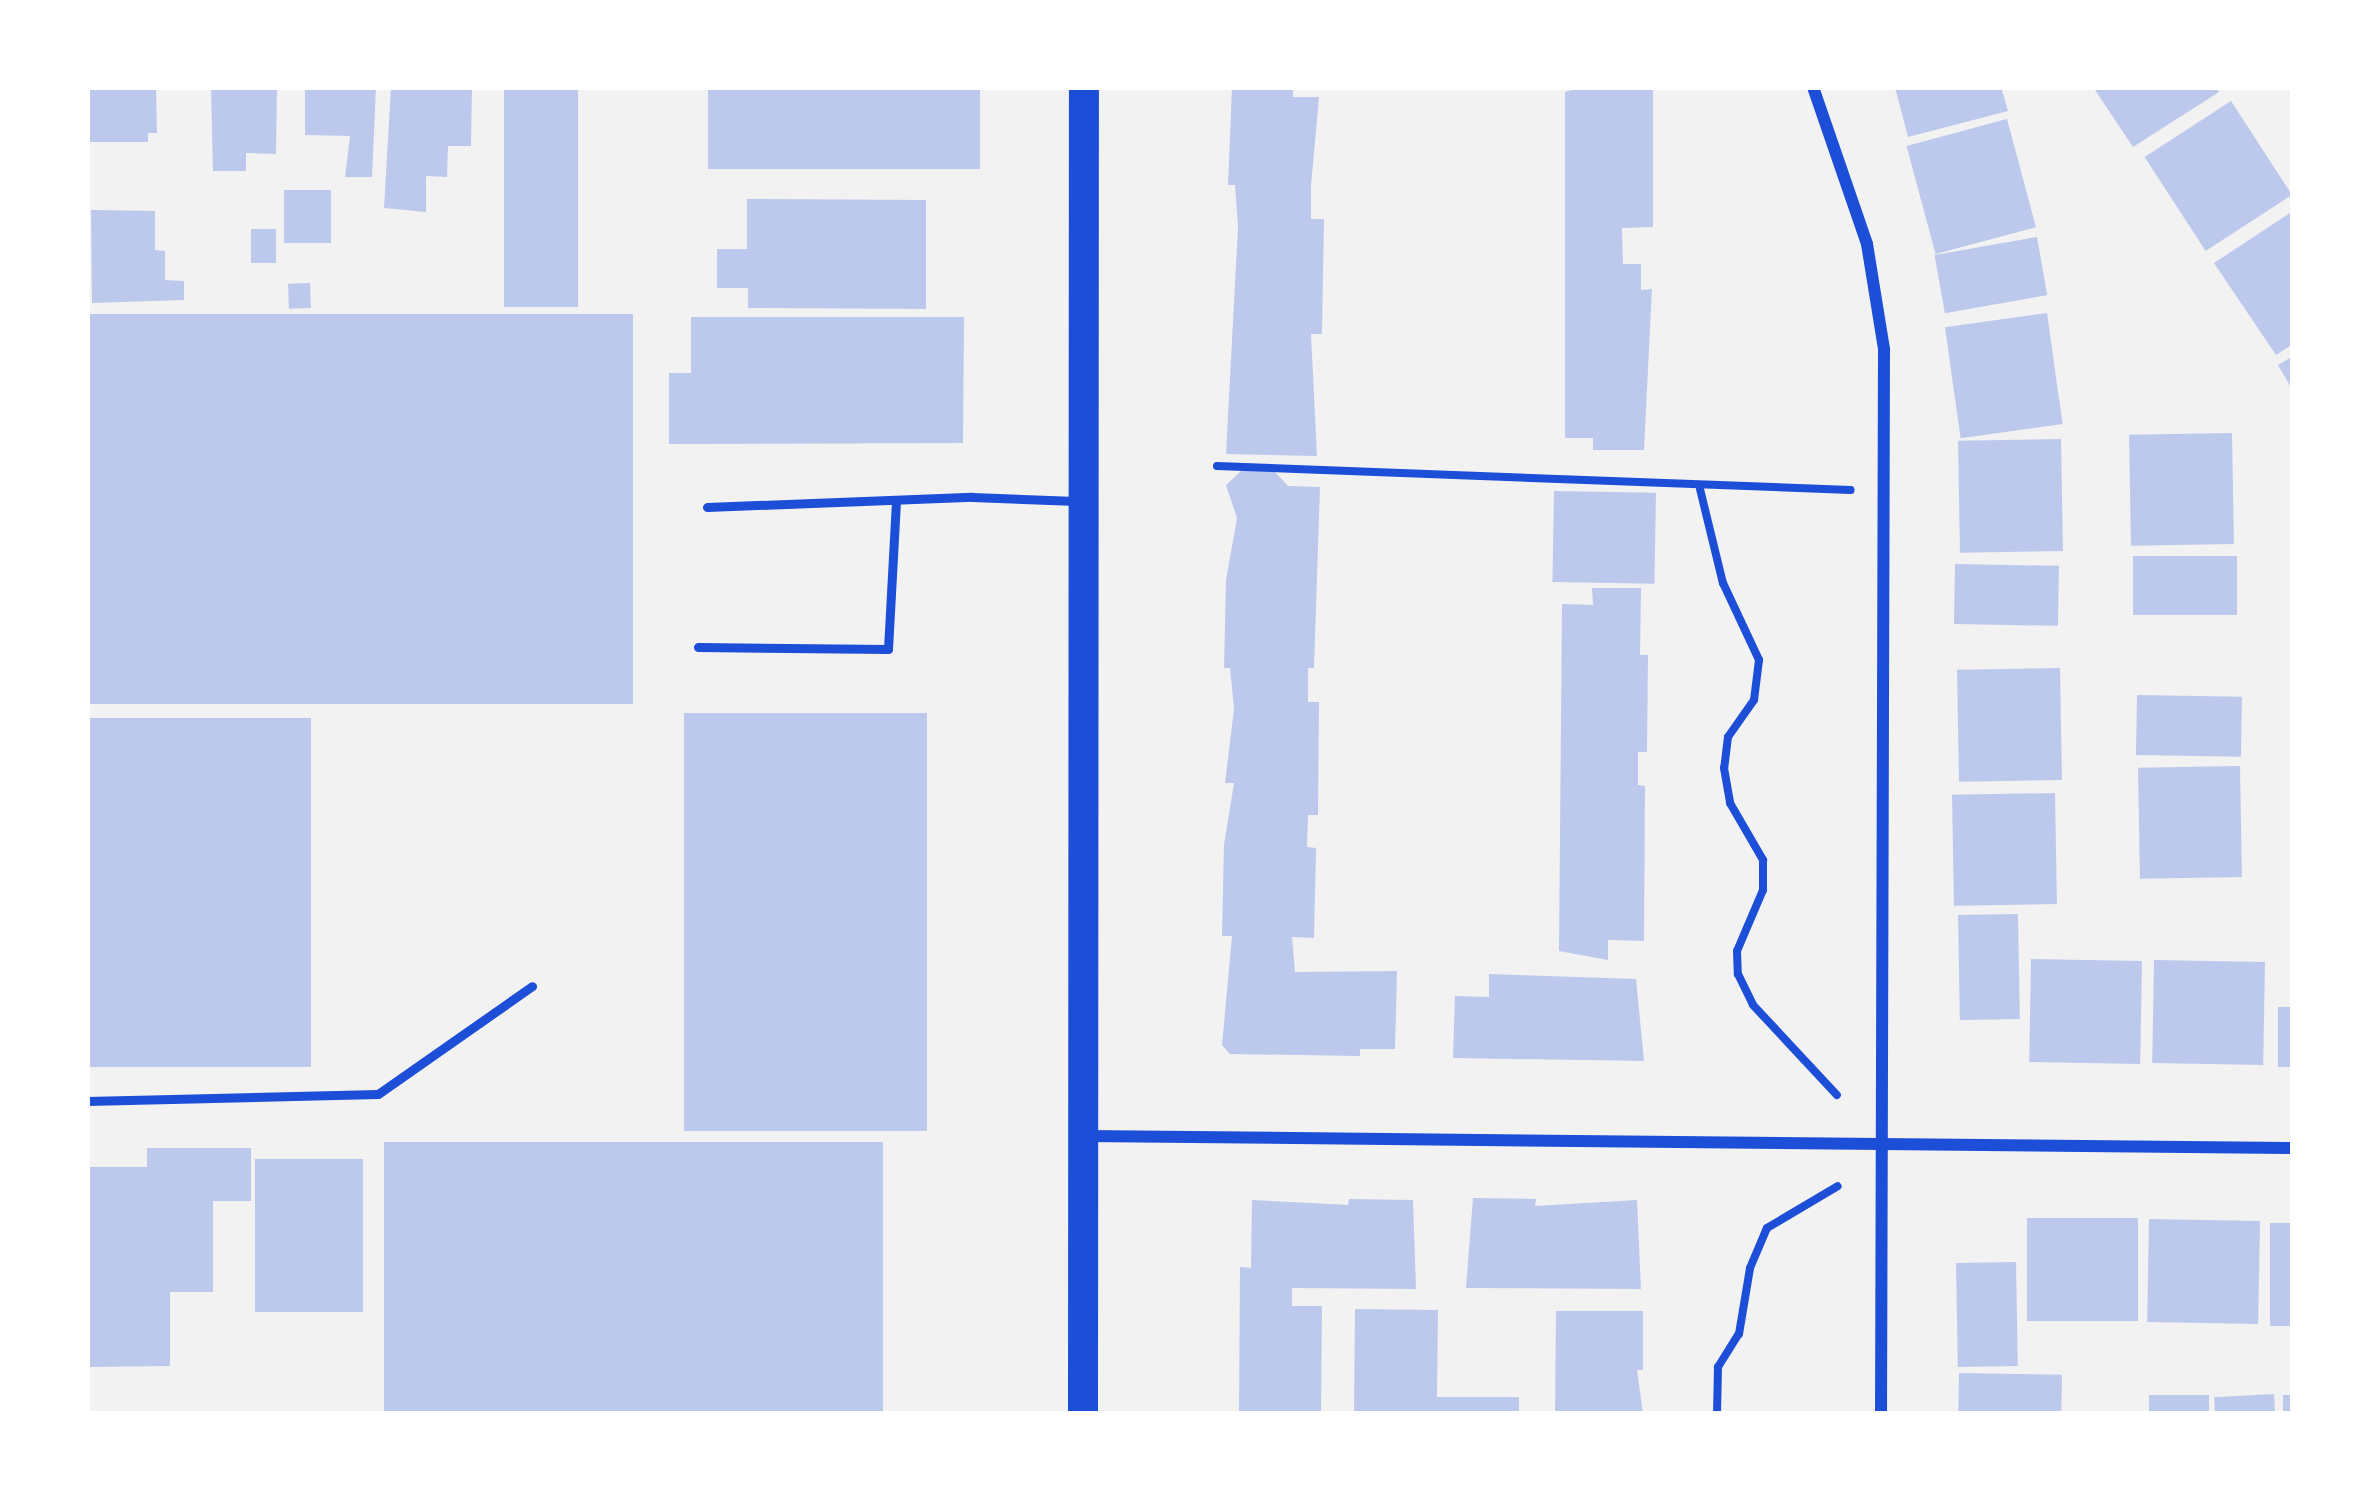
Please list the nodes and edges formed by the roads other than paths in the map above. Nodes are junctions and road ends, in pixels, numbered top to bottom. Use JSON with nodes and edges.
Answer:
{"nodes":[{"id":1,"x":1084,"y":87,"type":"edge"},
{"id":2,"x":1813,"y":87,"type":"edge"},
{"id":3,"x":896,"y":500,"type":"junction"},
{"id":4,"x":1082,"y":502,"type":"junction"},
{"id":5,"x":707,"y":507,"type":"dead end"},
{"id":6,"x":698,"y":647,"type":"dead end"},
{"id":7,"x":532,"y":986,"type":"dead end"},
{"id":8,"x":87,"y":1101,"type":"edge"},
{"id":9,"x":1084,"y":1136,"type":"junction"},
{"id":10,"x":1883,"y":1141,"type":"junction"},
{"id":11,"x":2293,"y":1148,"type":"edge"},
{"id":12,"x":1083,"y":1414,"type":"edge"},
{"id":13,"x":1881,"y":1414,"type":"edge"}],
"edges":[{"from":1,"to":4,"type":"main road"},
{"from":2,"to":10,"type":"street"},
{"from":3,"to":4,"type":"lane"},
{"from":3,"to":5,"type":"lane"},
{"from":3,"to":6,"type":"lane"},
{"from":4,"to":9,"type":"main road"},
{"from":7,"to":8,"type":"lane"},
{"from":9,"to":10,"type":"street"},
{"from":9,"to":12,"type":"main road"},
{"from":10,"to":11,"type":"street"},
{"from":10,"to":13,"type":"street"}]}
